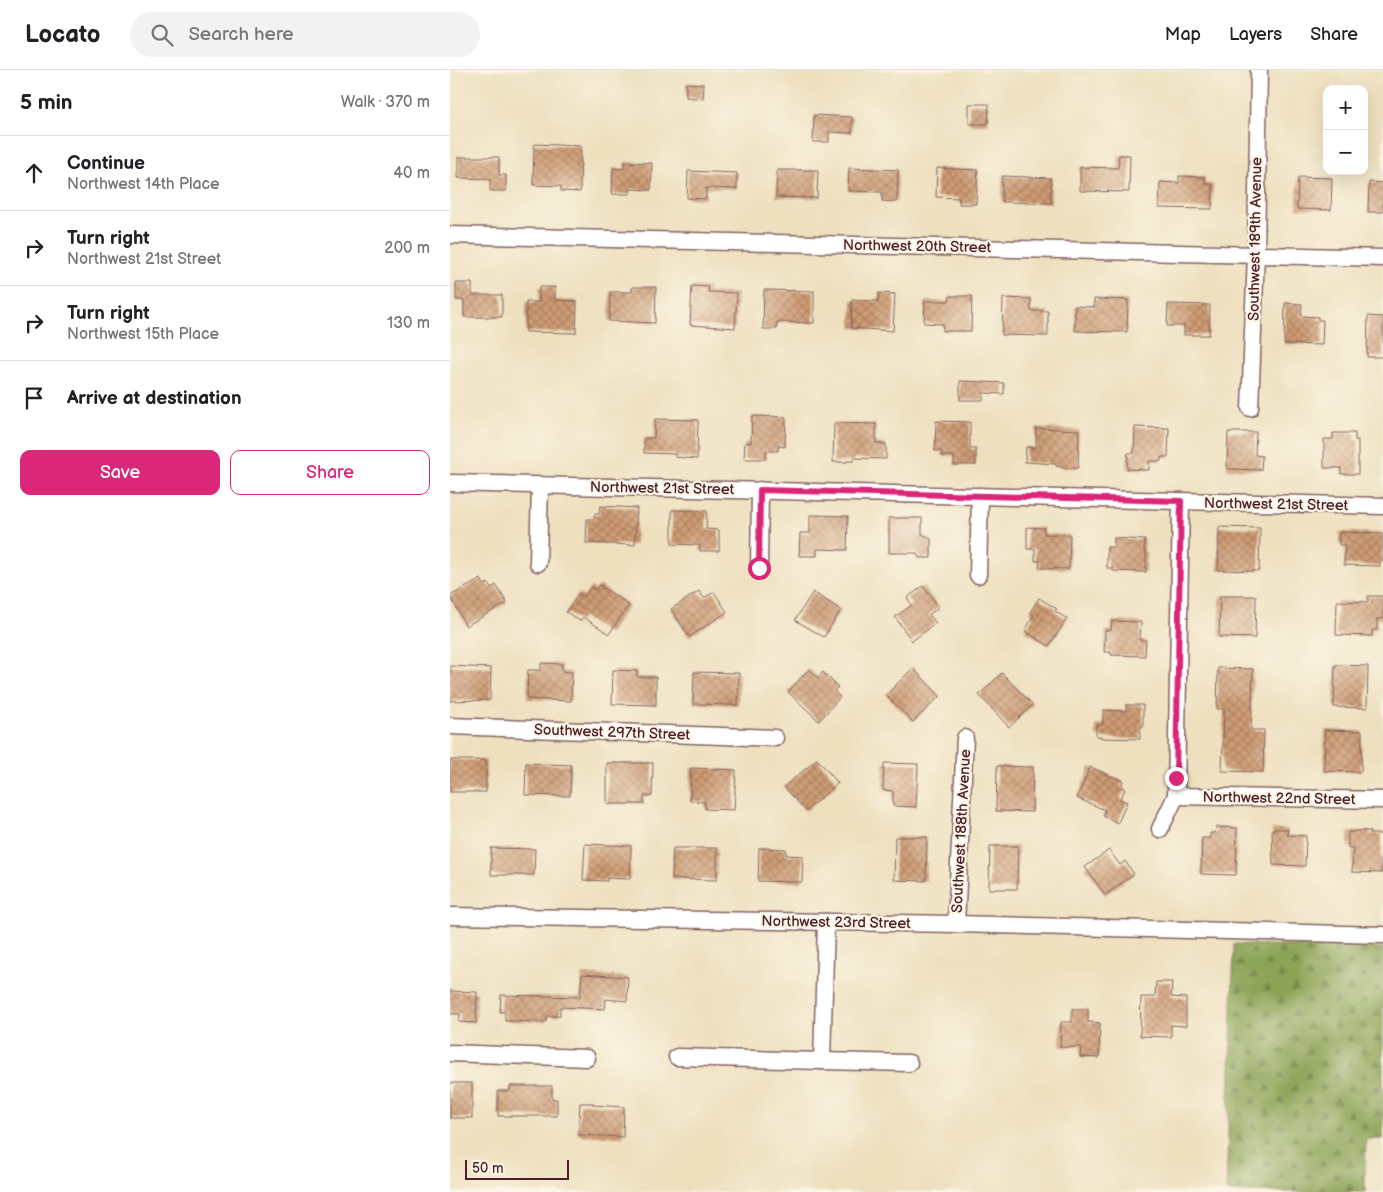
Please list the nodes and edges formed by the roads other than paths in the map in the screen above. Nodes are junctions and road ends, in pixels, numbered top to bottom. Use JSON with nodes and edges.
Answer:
{"nodes":[{"id":1,"x":1259,"y":70,"type":"edge"},
{"id":2,"x":450,"y":235,"type":"edge"},
{"id":3,"x":1256,"y":254,"type":"junction"},
{"id":4,"x":1383,"y":258,"type":"edge"},
{"id":5,"x":1250,"y":408,"type":"dead end"},
{"id":6,"x":450,"y":483,"type":"edge"},
{"id":7,"x":540,"y":485,"type":"junction"},
{"id":8,"x":760,"y":490,"type":"junction"},
{"id":9,"x":980,"y":496,"type":"junction"},
{"id":10,"x":1181,"y":501,"type":"junction"},
{"id":11,"x":1383,"y":506,"type":"edge"},
{"id":12,"x":538,"y":563,"type":"dead end"},
{"id":13,"x":759,"y":568,"type":"dead end"},
{"id":14,"x":978,"y":575,"type":"dead end"},
{"id":15,"x":450,"y":726,"type":"edge"},
{"id":16,"x":775,"y":738,"type":"dead end"},
{"id":17,"x":965,"y":738,"type":"dead end"},
{"id":18,"x":1176,"y":796,"type":"junction"},
{"id":19,"x":1383,"y":800,"type":"edge"},
{"id":20,"x":1160,"y":829,"type":"dead end"},
{"id":21,"x":450,"y":916,"type":"edge"},
{"id":22,"x":826,"y":922,"type":"junction"},
{"id":23,"x":956,"y":924,"type":"junction"},
{"id":24,"x":1383,"y":935,"type":"edge"},
{"id":25,"x":450,"y":1054,"type":"edge"},
{"id":26,"x":677,"y":1057,"type":"dead end"},
{"id":27,"x":587,"y":1058,"type":"dead end"},
{"id":28,"x":822,"y":1061,"type":"junction"},
{"id":29,"x":909,"y":1063,"type":"dead end"}],
"edges":[{"from":1,"to":3,"type":"street","name":"Southwest 189th Avenue"},
{"from":2,"to":3,"type":"street","name":"Northwest 20th Street"},
{"from":3,"to":4,"type":"street","name":"Northwest 20th Street"},
{"from":3,"to":5,"type":"street","name":"Southwest 189th Avenue"},
{"from":6,"to":7,"type":"street","name":"Northwest 21st Street"},
{"from":7,"to":8,"type":"street","name":"Northwest 21st Street"},
{"from":7,"to":12,"type":"street"},
{"from":8,"to":9,"type":"street","name":"Northwest 21st Street"},
{"from":8,"to":13,"type":"street"},
{"from":9,"to":10,"type":"street","name":"Northwest 21st Street"},
{"from":9,"to":14,"type":"street"},
{"from":10,"to":11,"type":"street","name":"Northwest 21st Street"},
{"from":10,"to":18,"type":"street"},
{"from":15,"to":16,"type":"street","name":"Southwest 297th Street"},
{"from":17,"to":23,"type":"street","name":"Southwest 188th Avenue"},
{"from":18,"to":19,"type":"street","name":"Northwest 22nd Street"},
{"from":18,"to":20,"type":"street"},
{"from":21,"to":22,"type":"street","name":"Northwest 23rd Street"},
{"from":22,"to":23,"type":"street","name":"Northwest 23rd Street"},
{"from":22,"to":28,"type":"street"},
{"from":23,"to":24,"type":"street","name":"Northwest 23rd Street"},
{"from":25,"to":27,"type":"street"},
{"from":26,"to":28,"type":"street"},
{"from":28,"to":29,"type":"street"}]}
